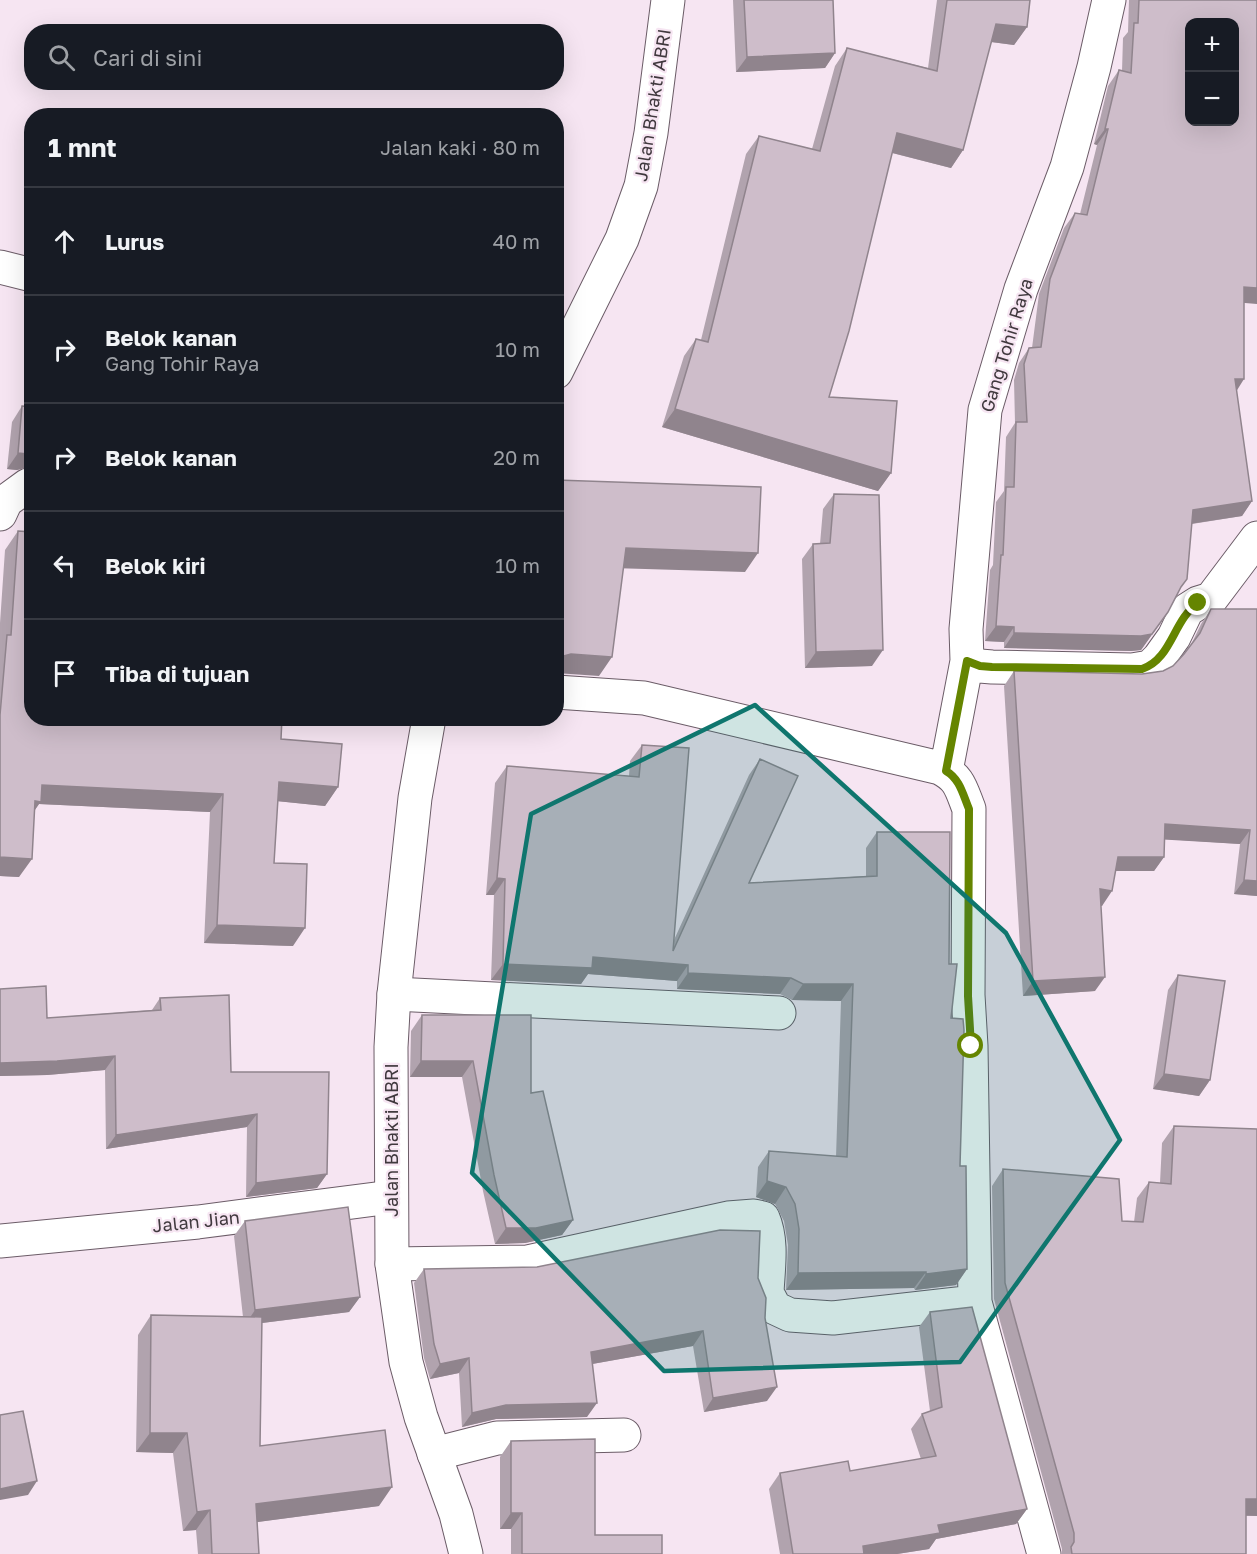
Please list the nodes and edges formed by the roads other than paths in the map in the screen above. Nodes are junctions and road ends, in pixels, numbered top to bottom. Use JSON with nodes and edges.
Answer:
{"nodes":[{"id":1,"x":668,"y":0,"type":"edge"},
{"id":2,"x":1109,"y":0,"type":"edge"},
{"id":3,"x":0,"y":267,"type":"edge"},
{"id":4,"x":24,"y":272,"type":"edge"},
{"id":5,"x":564,"y":356,"type":"edge"},
{"id":6,"x":24,"y":488,"type":"edge"},
{"id":7,"x":0,"y":514,"type":"edge"},
{"id":8,"x":1257,"y":538,"type":"edge"},
{"id":9,"x":967,"y":661,"type":"junction"},
{"id":10,"x":564,"y":693,"type":"edge"},
{"id":11,"x":428,"y":726,"type":"edge"},
{"id":12,"x":946,"y":771,"type":"junction"},
{"id":13,"x":394,"y":994,"type":"junction"},
{"id":14,"x":779,"y":1013,"type":"dead end"},
{"id":15,"x":391,"y":1197,"type":"junction"},
{"id":16,"x":0,"y":1241,"type":"edge"},
{"id":17,"x":392,"y":1264,"type":"junction"},
{"id":18,"x":975,"y":1302,"type":"junction"},
{"id":19,"x":624,"y":1435,"type":"dead end"},
{"id":20,"x":434,"y":1454,"type":"junction"},
{"id":21,"x":466,"y":1554,"type":"edge"},
{"id":22,"x":1044,"y":1554,"type":"edge"}],
"edges":[{"from":1,"to":5,"type":"street","name":"Jalan Bhakti ABRI"},
{"from":2,"to":9,"type":"street","name":"Gang Tohir Raya"},
{"from":3,"to":4,"type":"street"},
{"from":6,"to":7,"type":"street"},
{"from":8,"to":9,"type":"street"},
{"from":9,"to":12,"type":"street","name":"Gang Tohir Raya"},
{"from":10,"to":12,"type":"street"},
{"from":11,"to":13,"type":"street","name":"Jalan Bhakti ABRI"},
{"from":12,"to":18,"type":"street"},
{"from":13,"to":14,"type":"street"},
{"from":13,"to":15,"type":"street","name":"Jalan Bhakti ABRI"},
{"from":15,"to":16,"type":"street","name":"Jalan Jian"},
{"from":15,"to":17,"type":"street","name":"Jalan Bhakti ABRI"},
{"from":17,"to":18,"type":"street"},
{"from":17,"to":20,"type":"street","name":"Jalan Bhakti ABRI"},
{"from":18,"to":22,"type":"street"},
{"from":19,"to":20,"type":"street"},
{"from":20,"to":21,"type":"street","name":"Jalan Bhakti ABRI"}]}
